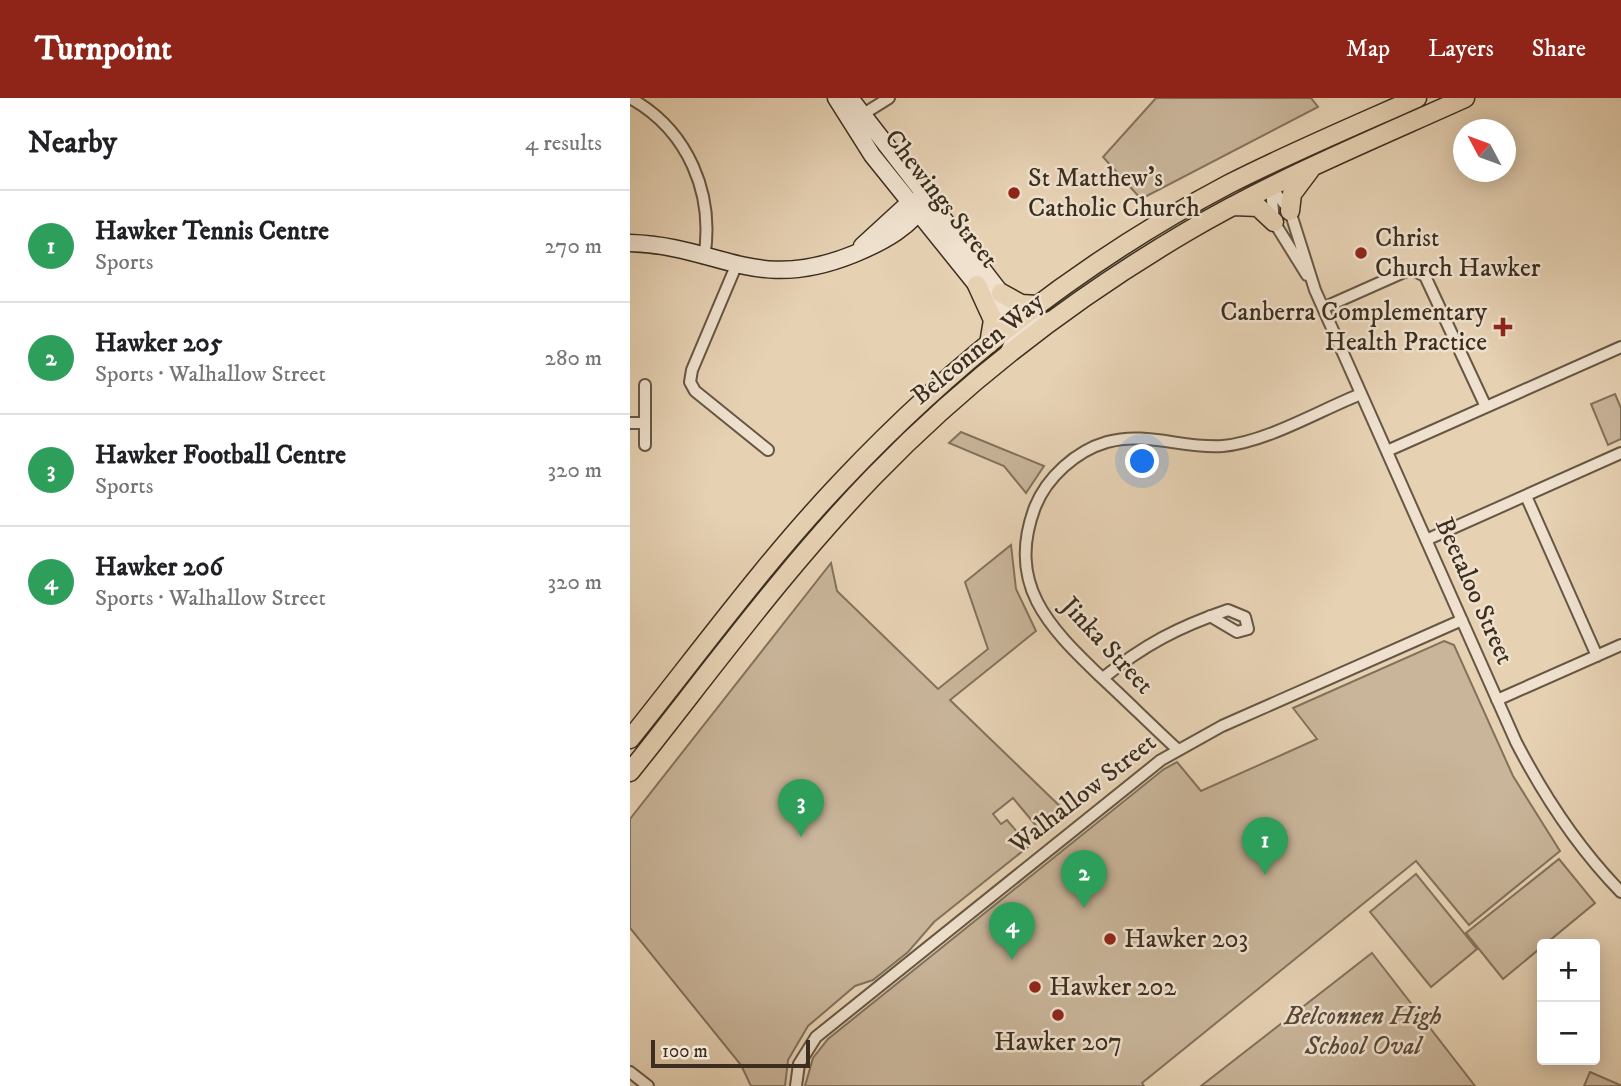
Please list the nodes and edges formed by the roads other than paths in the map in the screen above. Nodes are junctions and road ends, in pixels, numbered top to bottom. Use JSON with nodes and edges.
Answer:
{"nodes":[{"id":1,"x":630,"y":98,"type":"edge"},
{"id":2,"x":836,"y":98,"type":"edge"},
{"id":3,"x":850,"y":98,"type":"edge"},
{"id":4,"x":888,"y":98,"type":"edge"},
{"id":5,"x":1416,"y":98,"type":"edge"},
{"id":6,"x":1465,"y":98,"type":"edge"},
{"id":7,"x":857,"y":118,"type":"junction"},
{"id":8,"x":1292,"y":153,"type":"junction"},
{"id":9,"x":1312,"y":167,"type":"junction"},
{"id":10,"x":1229,"y":185,"type":"junction"},
{"id":11,"x":1271,"y":187,"type":"junction"},
{"id":12,"x":929,"y":198,"type":"junction"},
{"id":13,"x":1234,"y":206,"type":"junction"},
{"id":14,"x":915,"y":208,"type":"junction"},
{"id":15,"x":1290,"y":211,"type":"junction"},
{"id":16,"x":1274,"y":222,"type":"junction"},
{"id":17,"x":630,"y":243,"type":"edge"},
{"id":18,"x":704,"y":258,"type":"junction"},
{"id":19,"x":736,"y":266,"type":"junction"},
{"id":20,"x":977,"y":285,"type":"junction"},
{"id":21,"x":1315,"y":290,"type":"junction"},
{"id":22,"x":1001,"y":293,"type":"junction"},
{"id":23,"x":1038,"y":305,"type":"junction"},
{"id":24,"x":1323,"y":308,"type":"junction"},
{"id":25,"x":1058,"y":318,"type":"junction"},
{"id":26,"x":1015,"y":323,"type":"junction"},
{"id":27,"x":989,"y":344,"type":"junction"},
{"id":28,"x":1621,"y":347,"type":"edge"},
{"id":29,"x":1007,"y":356,"type":"junction"},
{"id":30,"x":645,"y":385,"type":"dead end"},
{"id":31,"x":1361,"y":394,"type":"junction"},
{"id":32,"x":1486,"y":407,"type":"junction"},
{"id":33,"x":645,"y":422,"type":"junction"},
{"id":34,"x":630,"y":423,"type":"edge"},
{"id":35,"x":645,"y":445,"type":"dead end"},
{"id":36,"x":768,"y":450,"type":"dead end"},
{"id":37,"x":1387,"y":451,"type":"junction"},
{"id":38,"x":1621,"y":453,"type":"edge"},
{"id":39,"x":1526,"y":496,"type":"junction"},
{"id":40,"x":1426,"y":540,"type":"junction"},
{"id":41,"x":771,"y":562,"type":"junction"},
{"id":42,"x":787,"y":574,"type":"junction"},
{"id":43,"x":1210,"y":616,"type":"dead end"},
{"id":44,"x":1461,"y":620,"type":"junction"},
{"id":45,"x":1621,"y":645,"type":"edge"},
{"id":46,"x":1597,"y":656,"type":"junction"},
{"id":47,"x":1103,"y":678,"type":"junction"},
{"id":48,"x":1497,"y":700,"type":"junction"},
{"id":49,"x":630,"y":739,"type":"edge"},
{"id":50,"x":1177,"y":750,"type":"junction"},
{"id":51,"x":630,"y":772,"type":"edge"},
{"id":52,"x":1621,"y":892,"type":"edge"},
{"id":53,"x":630,"y":1072,"type":"edge"},
{"id":54,"x":648,"y":1086,"type":"edge"},
{"id":55,"x":796,"y":1086,"type":"edge"}],
"edges":[{"from":1,"to":18,"type":"street"},
{"from":2,"to":7,"type":"street","name":"Chewings Street"},
{"from":3,"to":7,"type":"street","name":"Chewings Street"},
{"from":4,"to":7,"type":"street"},
{"from":5,"to":8,"type":"main road","name":"Belconnen Way"},
{"from":6,"to":9,"type":"main road","name":"Belconnen Way"},
{"from":7,"to":12,"type":"street","name":"Chewings Street"},
{"from":7,"to":14,"type":"street","name":"Chewings Street"},
{"from":8,"to":10,"type":"main road","name":"Belconnen Way"},
{"from":8,"to":11,"type":"main road"},
{"from":9,"to":11,"type":"main road","name":"Belconnen Way"},
{"from":9,"to":15,"type":"main road"},
{"from":10,"to":11,"type":"main road"},
{"from":10,"to":23,"type":"main road","name":"Belconnen Way"},
{"from":11,"to":13,"type":"main road","name":"Belconnen Way"},
{"from":11,"to":15,"type":"street","name":"Beetaloo Street"},
{"from":11,"to":16,"type":"street","name":"Beetaloo Street"},
{"from":12,"to":14,"type":"street"},
{"from":12,"to":22,"type":"street","name":"Chewings Street"},
{"from":13,"to":16,"type":"main road"},
{"from":13,"to":25,"type":"main road","name":"Belconnen Way"},
{"from":14,"to":19,"type":"street"},
{"from":14,"to":20,"type":"street","name":"Chewings Street"},
{"from":15,"to":21,"type":"street","name":"Beetaloo Street"},
{"from":16,"to":21,"type":"street","name":"Beetaloo Street"},
{"from":17,"to":18,"type":"street"},
{"from":18,"to":19,"type":"street"},
{"from":19,"to":36,"type":"street"},
{"from":20,"to":26,"type":"street","name":"Chewings Street"},
{"from":20,"to":27,"type":"main road"},
{"from":21,"to":24,"type":"street","name":"Beetaloo Street"},
{"from":22,"to":23,"type":"main road"},
{"from":22,"to":26,"type":"street","name":"Chewings Street"},
{"from":23,"to":26,"type":"main road","name":"Belconnen Way"},
{"from":24,"to":31,"type":"street","name":"Beetaloo Street"},
{"from":24,"to":32,"type":"street"},
{"from":25,"to":26,"type":"street"},
{"from":25,"to":29,"type":"main road","name":"Belconnen Way"},
{"from":26,"to":27,"type":"main road","name":"Belconnen Way"},
{"from":26,"to":29,"type":"street"},
{"from":27,"to":41,"type":"main road","name":"Belconnen Way"},
{"from":28,"to":32,"type":"street"},
{"from":29,"to":42,"type":"main road","name":"Belconnen Way"},
{"from":30,"to":33,"type":"street"},
{"from":31,"to":37,"type":"street","name":"Beetaloo Street"},
{"from":31,"to":47,"type":"street","name":"Jinka Street"},
{"from":32,"to":37,"type":"street"},
{"from":33,"to":34,"type":"street"},
{"from":33,"to":35,"type":"street"},
{"from":37,"to":40,"type":"street","name":"Beetaloo Street"},
{"from":38,"to":39,"type":"street"},
{"from":39,"to":40,"type":"street"},
{"from":39,"to":46,"type":"street"},
{"from":40,"to":44,"type":"street","name":"Beetaloo Street"},
{"from":41,"to":42,"type":"main road"},
{"from":41,"to":49,"type":"main road","name":"Belconnen Way"},
{"from":42,"to":51,"type":"main road","name":"Belconnen Way"},
{"from":43,"to":47,"type":"street"},
{"from":44,"to":48,"type":"street","name":"Beetaloo Street"},
{"from":44,"to":50,"type":"street","name":"Walhallow Street"},
{"from":45,"to":46,"type":"street"},
{"from":46,"to":48,"type":"street"},
{"from":47,"to":50,"type":"street","name":"Jinka Street"},
{"from":48,"to":52,"type":"street","name":"Beetaloo Street"},
{"from":50,"to":55,"type":"street","name":"Walhallow Street"},
{"from":53,"to":54,"type":"street"}]}
